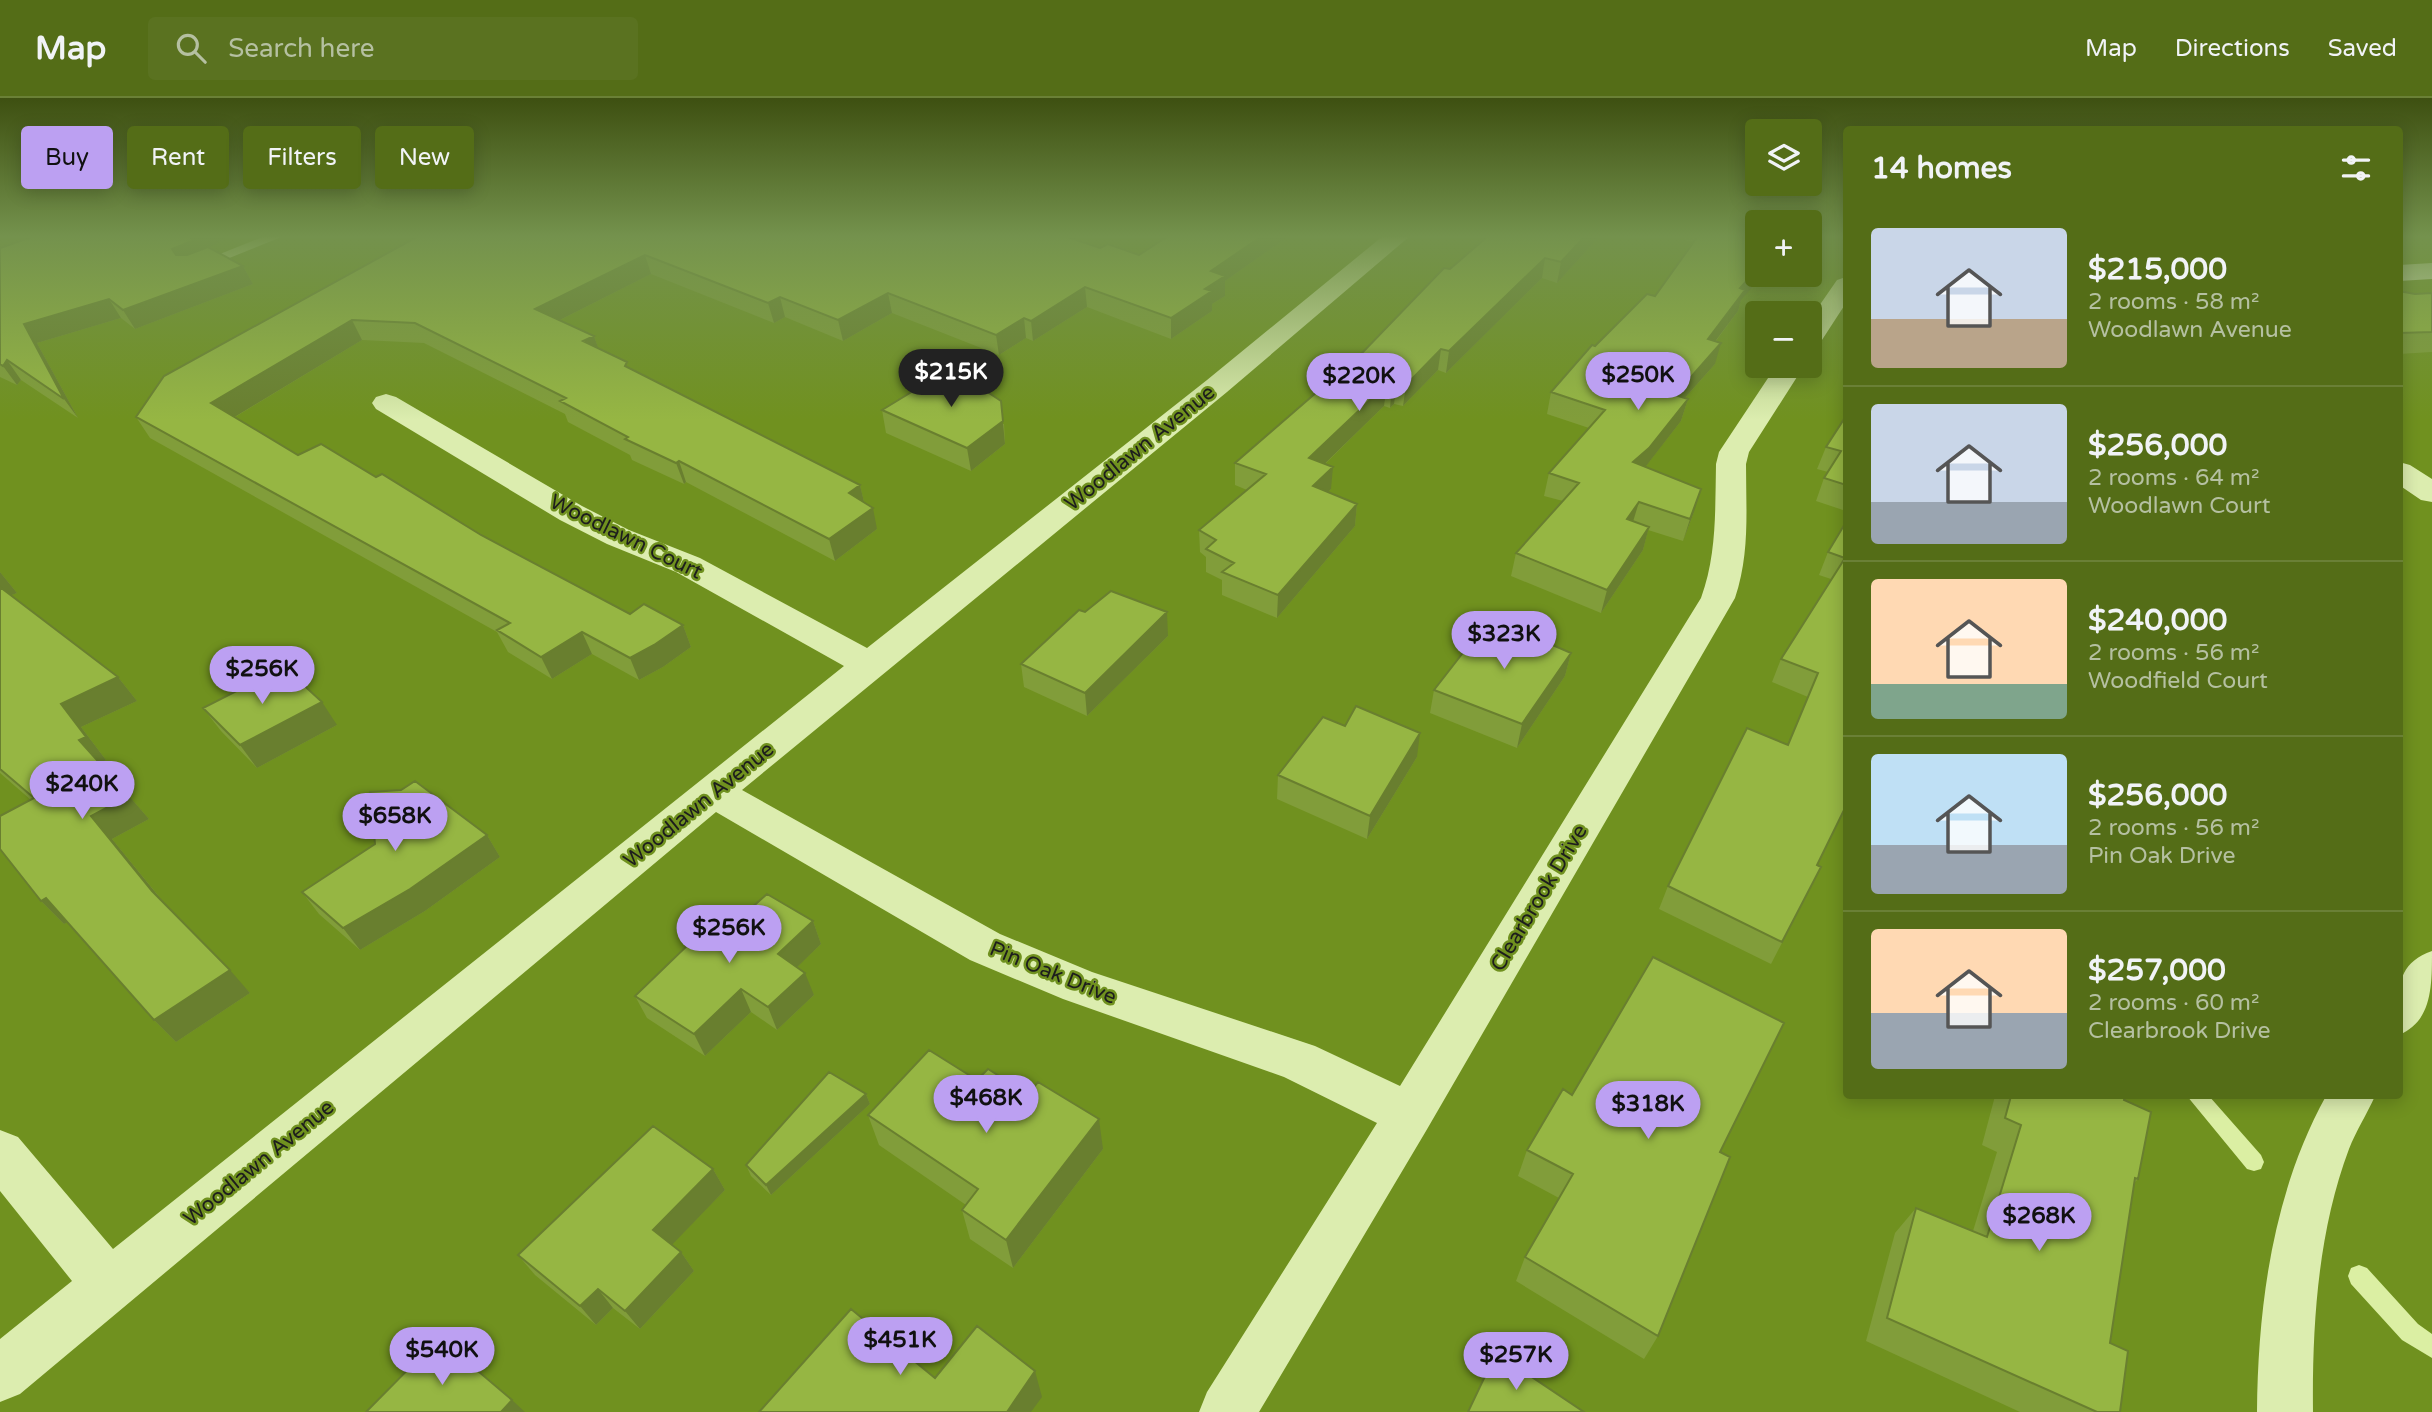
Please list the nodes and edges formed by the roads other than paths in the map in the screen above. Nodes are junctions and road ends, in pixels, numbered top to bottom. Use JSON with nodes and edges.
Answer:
{"nodes":[{"id":1,"x":1324,"y":297,"type":"edge"},
{"id":2,"x":1837,"y":297,"type":"edge"},
{"id":3,"x":1822,"y":320,"type":"edge"},
{"id":4,"x":1782,"y":378,"type":"edge"},
{"id":5,"x":386,"y":403,"type":"dead end"},
{"id":6,"x":2403,"y":474,"type":"edge"},
{"id":7,"x":2432,"y":493,"type":"edge"},
{"id":8,"x":869,"y":665,"type":"junction"},
{"id":9,"x":714,"y":793,"type":"junction"},
{"id":10,"x":2432,"y":969,"type":"edge"},
{"id":11,"x":2403,"y":1010,"type":"edge"},
{"id":12,"x":2350,"y":1099,"type":"edge"},
{"id":13,"x":1409,"y":1115,"type":"junction"},
{"id":14,"x":0,"y":1153,"type":"edge"},
{"id":15,"x":109,"y":1285,"type":"junction"},
{"id":16,"x":0,"y":1374,"type":"edge"},
{"id":17,"x":1227,"y":1412,"type":"edge"},
{"id":18,"x":2285,"y":1412,"type":"edge"}],
"edges":[{"from":1,"to":8,"type":"street","name":"Woodlawn Avenue"},
{"from":2,"to":3,"type":"street"},
{"from":4,"to":13,"type":"street","name":"Clearbrook Drive"},
{"from":5,"to":8,"type":"street","name":"Woodlawn Court"},
{"from":6,"to":7,"type":"street"},
{"from":8,"to":9,"type":"street","name":"Woodlawn Avenue"},
{"from":9,"to":13,"type":"street","name":"Pin Oak Drive"},
{"from":9,"to":15,"type":"street","name":"Woodlawn Avenue"},
{"from":10,"to":11,"type":"street"},
{"from":12,"to":18,"type":"street"},
{"from":13,"to":17,"type":"street","name":"Clearbrook Drive"},
{"from":14,"to":15,"type":"street"},
{"from":15,"to":16,"type":"street","name":"Woodlawn Avenue"}]}
